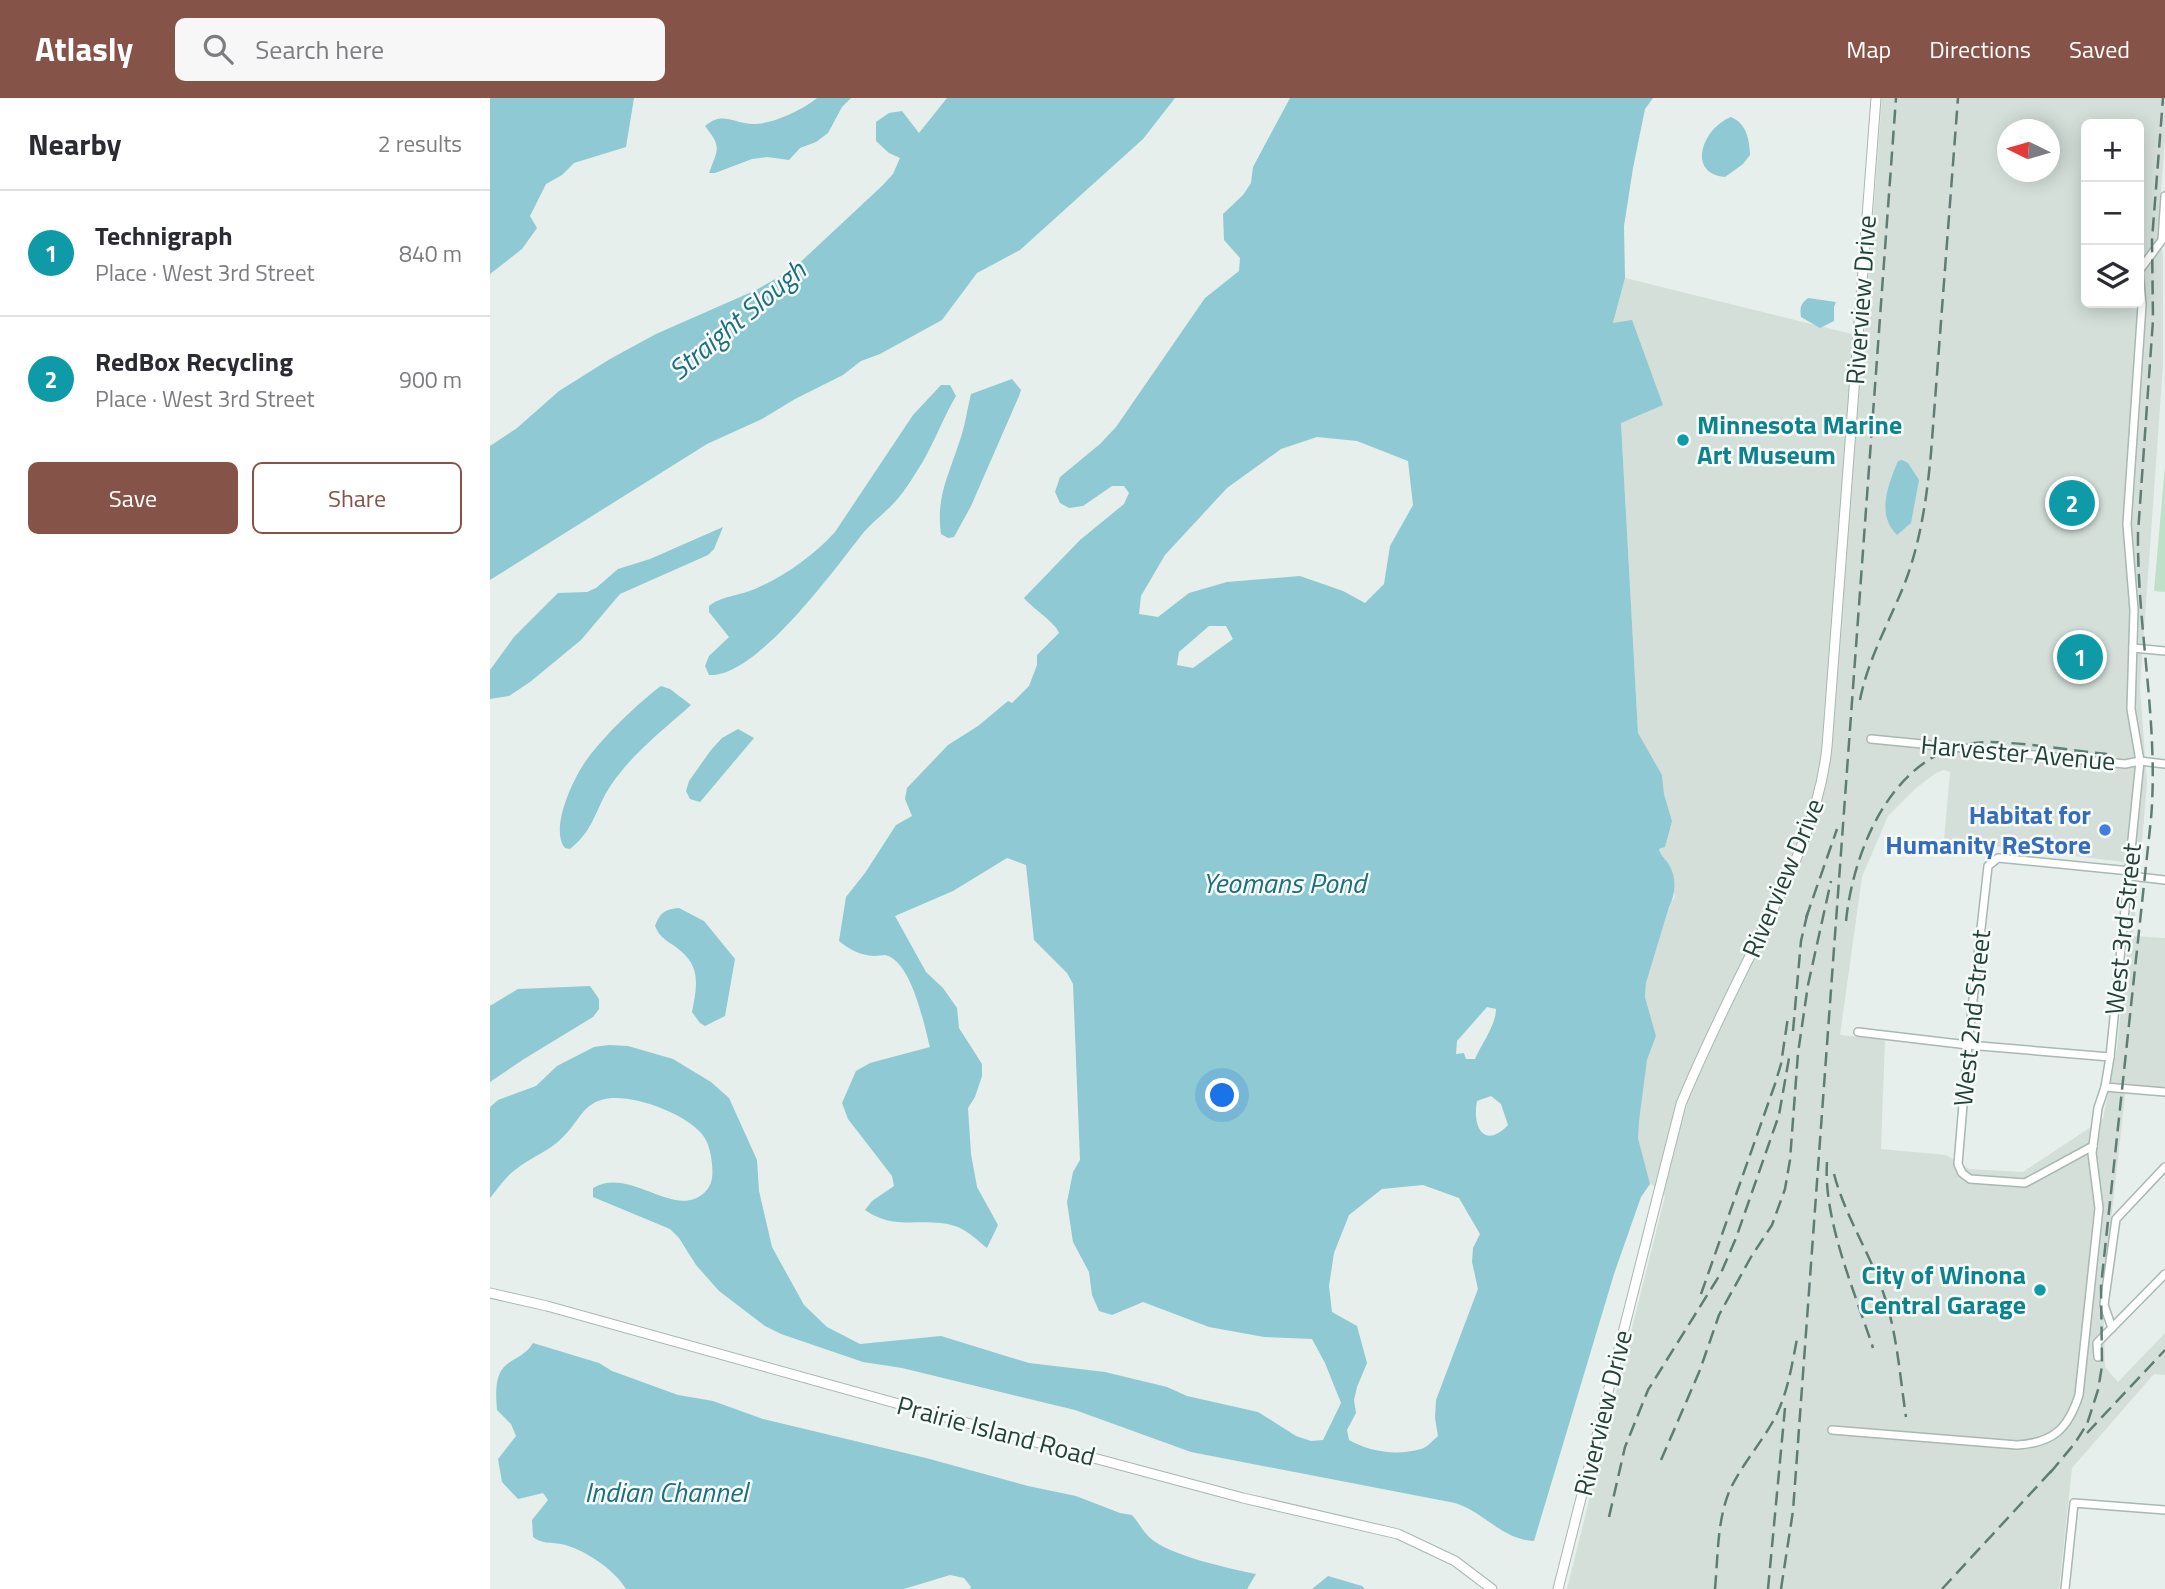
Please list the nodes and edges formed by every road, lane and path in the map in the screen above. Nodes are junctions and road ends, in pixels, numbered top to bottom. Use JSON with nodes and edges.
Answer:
{"nodes":[{"id":1,"x":1876,"y":98,"type":"edge"},
{"id":2,"x":2165,"y":196,"type":"edge"},
{"id":3,"x":2164,"y":241,"type":"edge"},
{"id":4,"x":2133,"y":648,"type":"junction"},
{"id":5,"x":2165,"y":651,"type":"edge"},
{"id":6,"x":1871,"y":739,"type":"dead end"},
{"id":7,"x":2140,"y":761,"type":"junction"},
{"id":8,"x":2165,"y":764,"type":"edge"},
{"id":9,"x":2130,"y":874,"type":"junction"},
{"id":10,"x":2165,"y":880,"type":"edge"},
{"id":11,"x":1858,"y":1032,"type":"dead end"},
{"id":12,"x":1968,"y":1045,"type":"junction"},
{"id":13,"x":2110,"y":1057,"type":"junction"},
{"id":14,"x":2105,"y":1087,"type":"junction"},
{"id":15,"x":2165,"y":1092,"type":"edge"},
{"id":16,"x":2093,"y":1146,"type":"junction"},
{"id":17,"x":2165,"y":1167,"type":"edge"},
{"id":18,"x":2165,"y":1274,"type":"edge"},
{"id":19,"x":490,"y":1293,"type":"edge"},
{"id":20,"x":2112,"y":1328,"type":"junction"},
{"id":21,"x":2098,"y":1357,"type":"dead end"},
{"id":22,"x":1832,"y":1430,"type":"dead end"},
{"id":23,"x":2165,"y":1510,"type":"edge"},
{"id":24,"x":1492,"y":1589,"type":"edge"},
{"id":25,"x":1558,"y":1589,"type":"edge"},
{"id":26,"x":2065,"y":1589,"type":"edge"}],
"edges":[{"from":1,"to":25,"type":"street","name":"Riverview Drive"},
{"from":2,"to":3,"type":"street","name":"West 3rd Street"},
{"from":3,"to":4,"type":"street","name":"West 3rd Street"},
{"from":4,"to":5,"type":"street"},
{"from":4,"to":7,"type":"street","name":"West 3rd Street"},
{"from":6,"to":7,"type":"street","name":"Harvester Avenue"},
{"from":7,"to":8,"type":"street","name":"Harvester Avenue"},
{"from":7,"to":9,"type":"street","name":"West 3rd Street"},
{"from":9,"to":10,"type":"street"},
{"from":9,"to":12,"type":"street","name":"West 2nd Street"},
{"from":9,"to":13,"type":"street","name":"West 3rd Street"},
{"from":11,"to":12,"type":"street"},
{"from":12,"to":13,"type":"street"},
{"from":12,"to":16,"type":"street","name":"West 2nd Street"},
{"from":13,"to":14,"type":"street","name":"West 3rd Street"},
{"from":14,"to":15,"type":"street"},
{"from":14,"to":16,"type":"street","name":"West 3rd Street"},
{"from":16,"to":22,"type":"street","name":"West 3rd Street"},
{"from":17,"to":20,"type":"street"},
{"from":18,"to":20,"type":"street"},
{"from":19,"to":24,"type":"street","name":"Prairie Island Road"},
{"from":20,"to":21,"type":"street"},
{"from":23,"to":26,"type":"street"}]}
